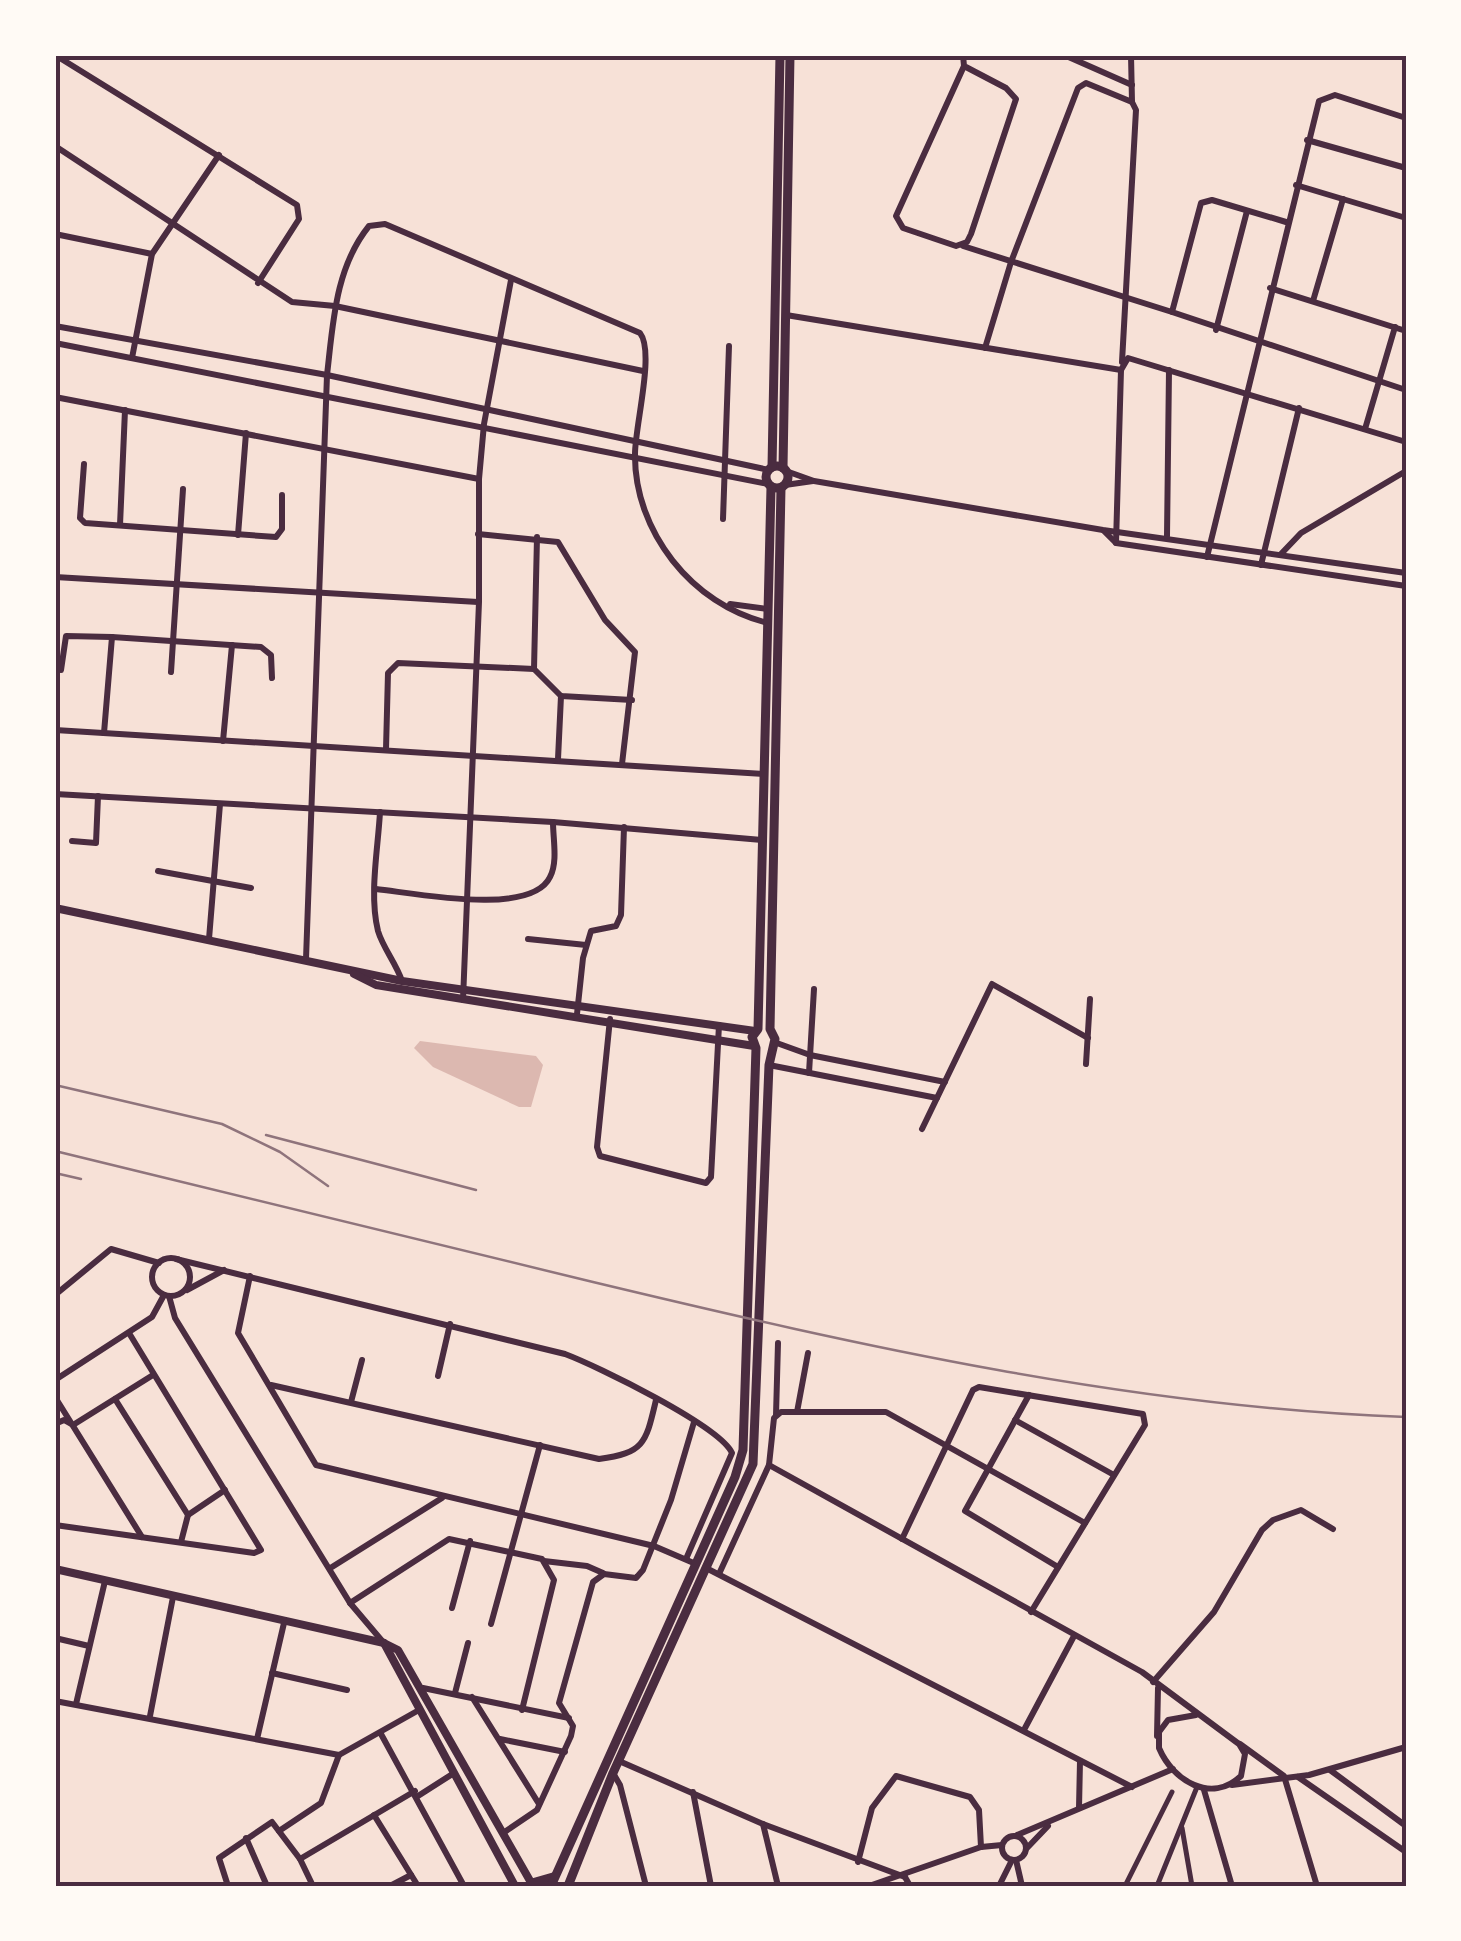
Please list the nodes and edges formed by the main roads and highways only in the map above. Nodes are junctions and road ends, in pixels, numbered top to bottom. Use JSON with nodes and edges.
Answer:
{"nodes":[{"id":1,"x":780,"y":55,"type":"edge"},
{"id":2,"x":790,"y":55,"type":"edge"},
{"id":3,"x":777,"y":469,"type":"junction"},
{"id":4,"x":776,"y":486,"type":"junction"},
{"id":5,"x":756,"y":1030,"type":"junction"},
{"id":6,"x":770,"y":1030,"type":"junction"},
{"id":7,"x":772,"y":1045,"type":"junction"},
{"id":8,"x":755,"y":1047,"type":"junction"},
{"id":9,"x":608,"y":1771,"type":"junction"},
{"id":10,"x":555,"y":1875,"type":"junction"},
{"id":11,"x":533,"y":1885,"type":"edge"},
{"id":12,"x":550,"y":1886,"type":"edge"},
{"id":13,"x":568,"y":1886,"type":"edge"}],
"edges":[{"from":1,"to":3,"type":"main road"},
{"from":2,"to":3,"type":"main road"},
{"from":3,"to":4,"type":"main road"},
{"from":3,"to":4,"type":"main road"},
{"from":4,"to":5,"type":"main road"},
{"from":4,"to":6,"type":"main road"},
{"from":5,"to":6,"type":"main road"},
{"from":5,"to":8,"type":"main road"},
{"from":6,"to":7,"type":"main road"},
{"from":7,"to":8,"type":"main road"},
{"from":7,"to":9,"type":"main road"},
{"from":8,"to":9,"type":"main road"},
{"from":9,"to":10,"type":"main road"},
{"from":9,"to":13,"type":"main road"},
{"from":10,"to":11,"type":"main road"},
{"from":10,"to":12,"type":"main road"}]}
